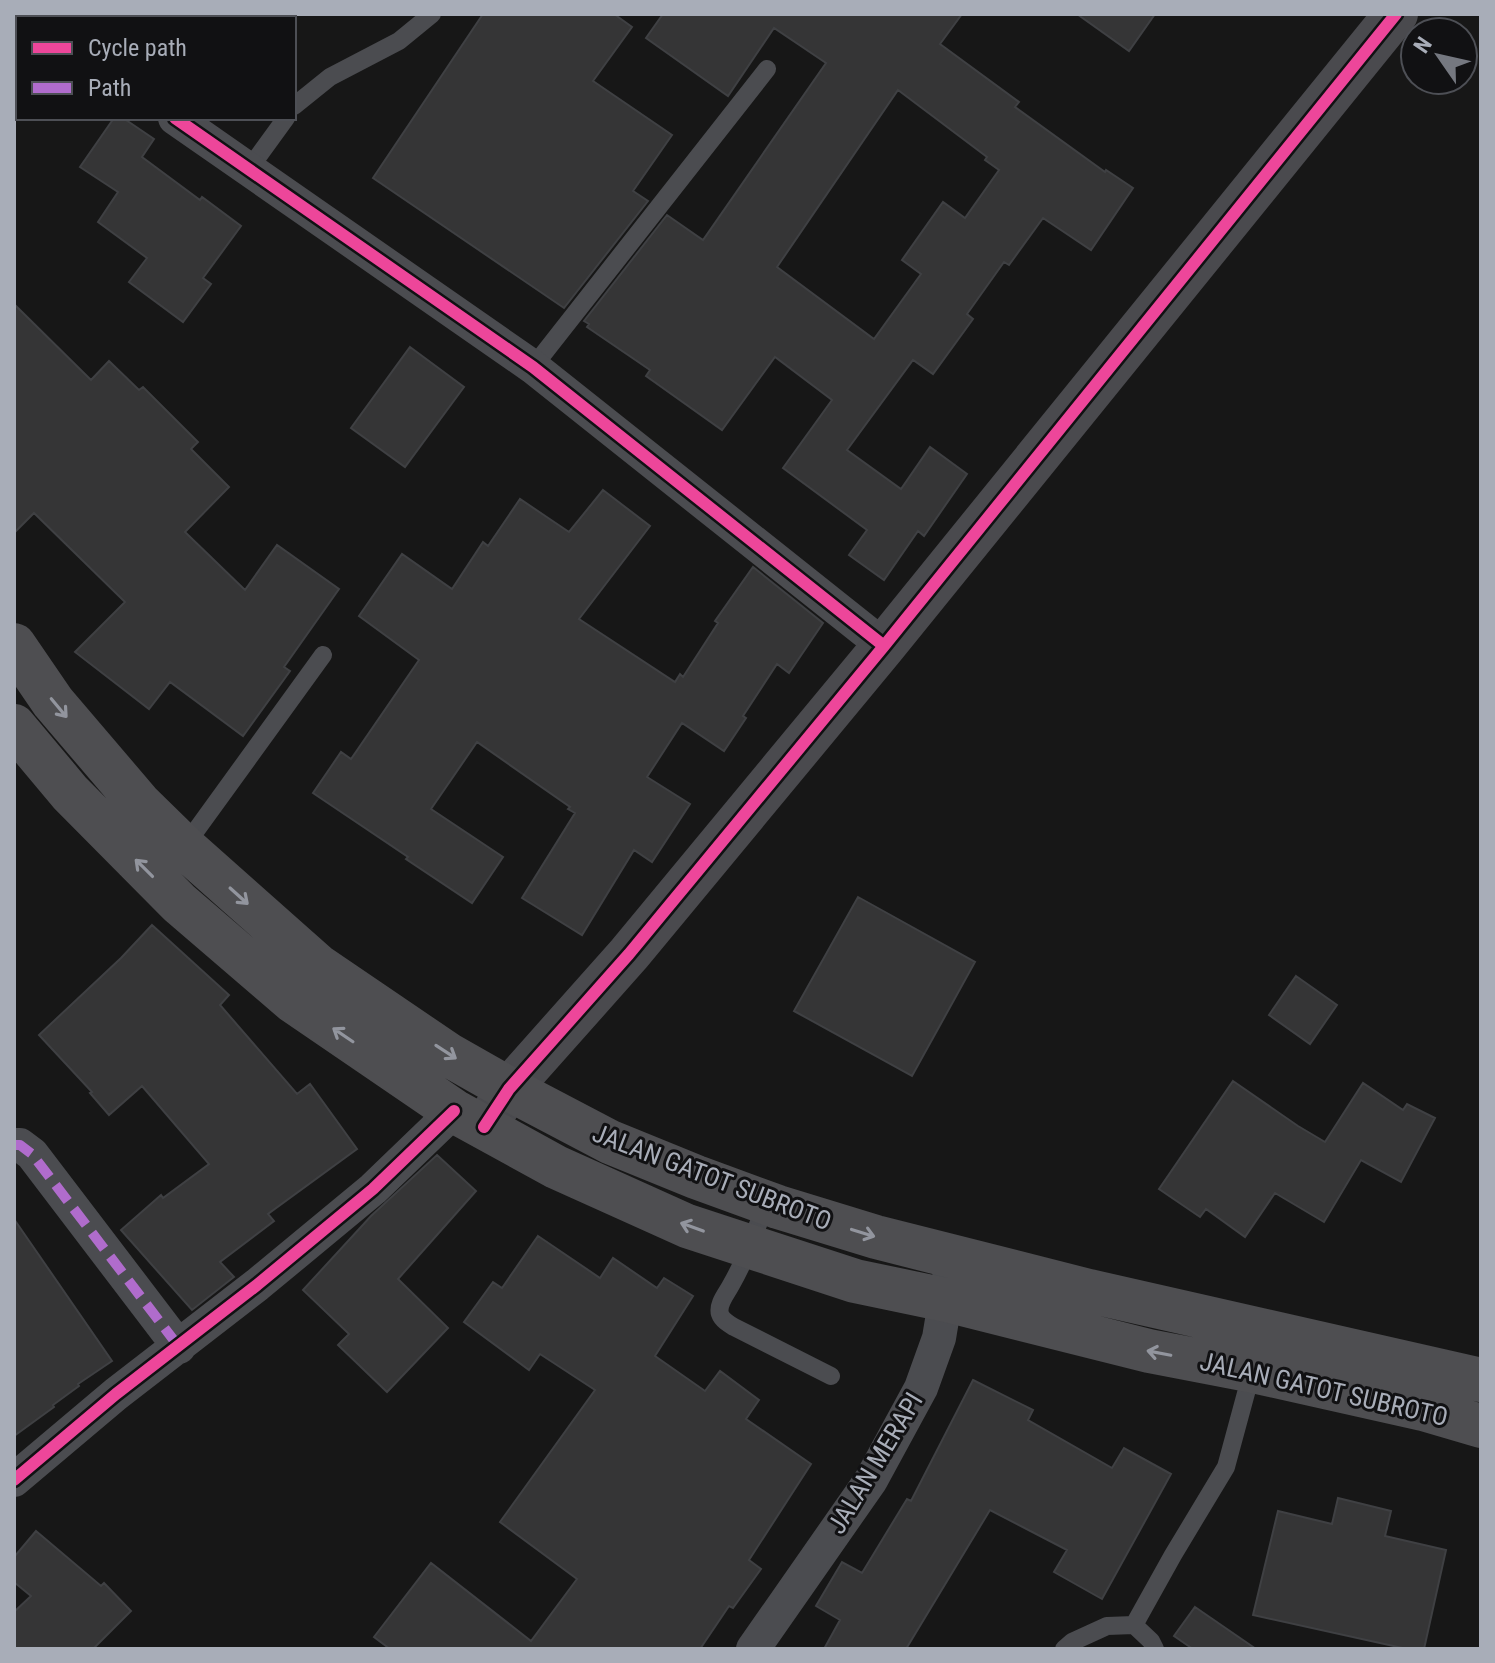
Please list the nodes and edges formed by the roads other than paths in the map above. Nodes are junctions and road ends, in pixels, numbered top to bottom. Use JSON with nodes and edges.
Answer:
{"nodes":[{"id":1,"x":432,"y":14,"type":"edge"},
{"id":2,"x":1396,"y":14,"type":"edge"},
{"id":3,"x":767,"y":69,"type":"dead end"},
{"id":4,"x":296,"y":104,"type":"edge"},
{"id":5,"x":178,"y":120,"type":"edge"},
{"id":6,"x":283,"y":120,"type":"edge"},
{"id":7,"x":249,"y":169,"type":"junction"},
{"id":8,"x":533,"y":367,"type":"junction"},
{"id":9,"x":14,"y":645,"type":"edge"},
{"id":10,"x":884,"y":646,"type":"junction"},
{"id":11,"x":323,"y":655,"type":"dead end"},
{"id":12,"x":14,"y":726,"type":"edge"},
{"id":13,"x":184,"y":847,"type":"junction"},
{"id":14,"x":509,"y":1089,"type":"junction"},
{"id":15,"x":469,"y":1119,"type":"junction"},
{"id":16,"x":14,"y":1145,"type":"edge"},
{"id":17,"x":766,"y":1203,"type":"junction"},
{"id":18,"x":750,"y":1246,"type":"junction"},
{"id":19,"x":952,"y":1257,"type":"junction"},
{"id":20,"x":946,"y":1300,"type":"junction"},
{"id":21,"x":179,"y":1347,"type":"junction"},
{"id":22,"x":1257,"y":1350,"type":"junction"},
{"id":23,"x":831,"y":1376,"type":"dead end"},
{"id":24,"x":1481,"y":1380,"type":"edge"},
{"id":25,"x":1481,"y":1426,"type":"edge"},
{"id":26,"x":14,"y":1480,"type":"edge"},
{"id":27,"x":1134,"y":1625,"type":"junction"},
{"id":28,"x":753,"y":1649,"type":"edge"},
{"id":29,"x":1064,"y":1649,"type":"edge"},
{"id":30,"x":1155,"y":1649,"type":"edge"}],
"edges":[{"from":1,"to":4,"type":"lane"},
{"from":2,"to":10,"type":"street"},
{"from":3,"to":8,"type":"lane"},
{"from":5,"to":7,"type":"street"},
{"from":6,"to":7,"type":"lane"},
{"from":7,"to":8,"type":"street"},
{"from":8,"to":10,"type":"street"},
{"from":9,"to":13,"type":"highway","name":"JALAN GATOT SUBROTO","one_way":true},
{"from":10,"to":14,"type":"street"},
{"from":11,"to":13,"type":"lane"},
{"from":15,"to":12,"type":"highway","name":"JALAN GATOT SUBROTO","one_way":true},
{"from":13,"to":14,"type":"highway","name":"JALAN GATOT SUBROTO","one_way":true},
{"from":14,"to":15,"type":"street"},
{"from":14,"to":17,"type":"highway","name":"JALAN GATOT SUBROTO"},
{"from":18,"to":15,"type":"highway","name":"JALAN GATOT SUBROTO","one_way":true},
{"from":15,"to":21,"type":"street"},
{"from":16,"to":21,"type":"street"},
{"from":17,"to":18,"type":"lane"},
{"from":17,"to":19,"type":"highway","name":"JALAN GATOT SUBROTO","one_way":true},
{"from":18,"to":20,"type":"highway","name":"JALAN GATOT SUBROTO"},
{"from":18,"to":23,"type":"lane"},
{"from":19,"to":20,"type":"street","name":"JALAN MERAPI"},
{"from":19,"to":22,"type":"highway","name":"JALAN GATOT SUBROTO"},
{"from":22,"to":20,"type":"highway","name":"JALAN GATOT SUBROTO","one_way":true},
{"from":20,"to":28,"type":"street","name":"JALAN MERAPI"},
{"from":21,"to":26,"type":"street"},
{"from":22,"to":24,"type":"highway","name":"JALAN GATOT SUBROTO"},
{"from":22,"to":25,"type":"highway","name":"JALAN GATOT SUBROTO"},
{"from":22,"to":27,"type":"lane"},
{"from":27,"to":29,"type":"lane"},
{"from":27,"to":30,"type":"lane"}]}
